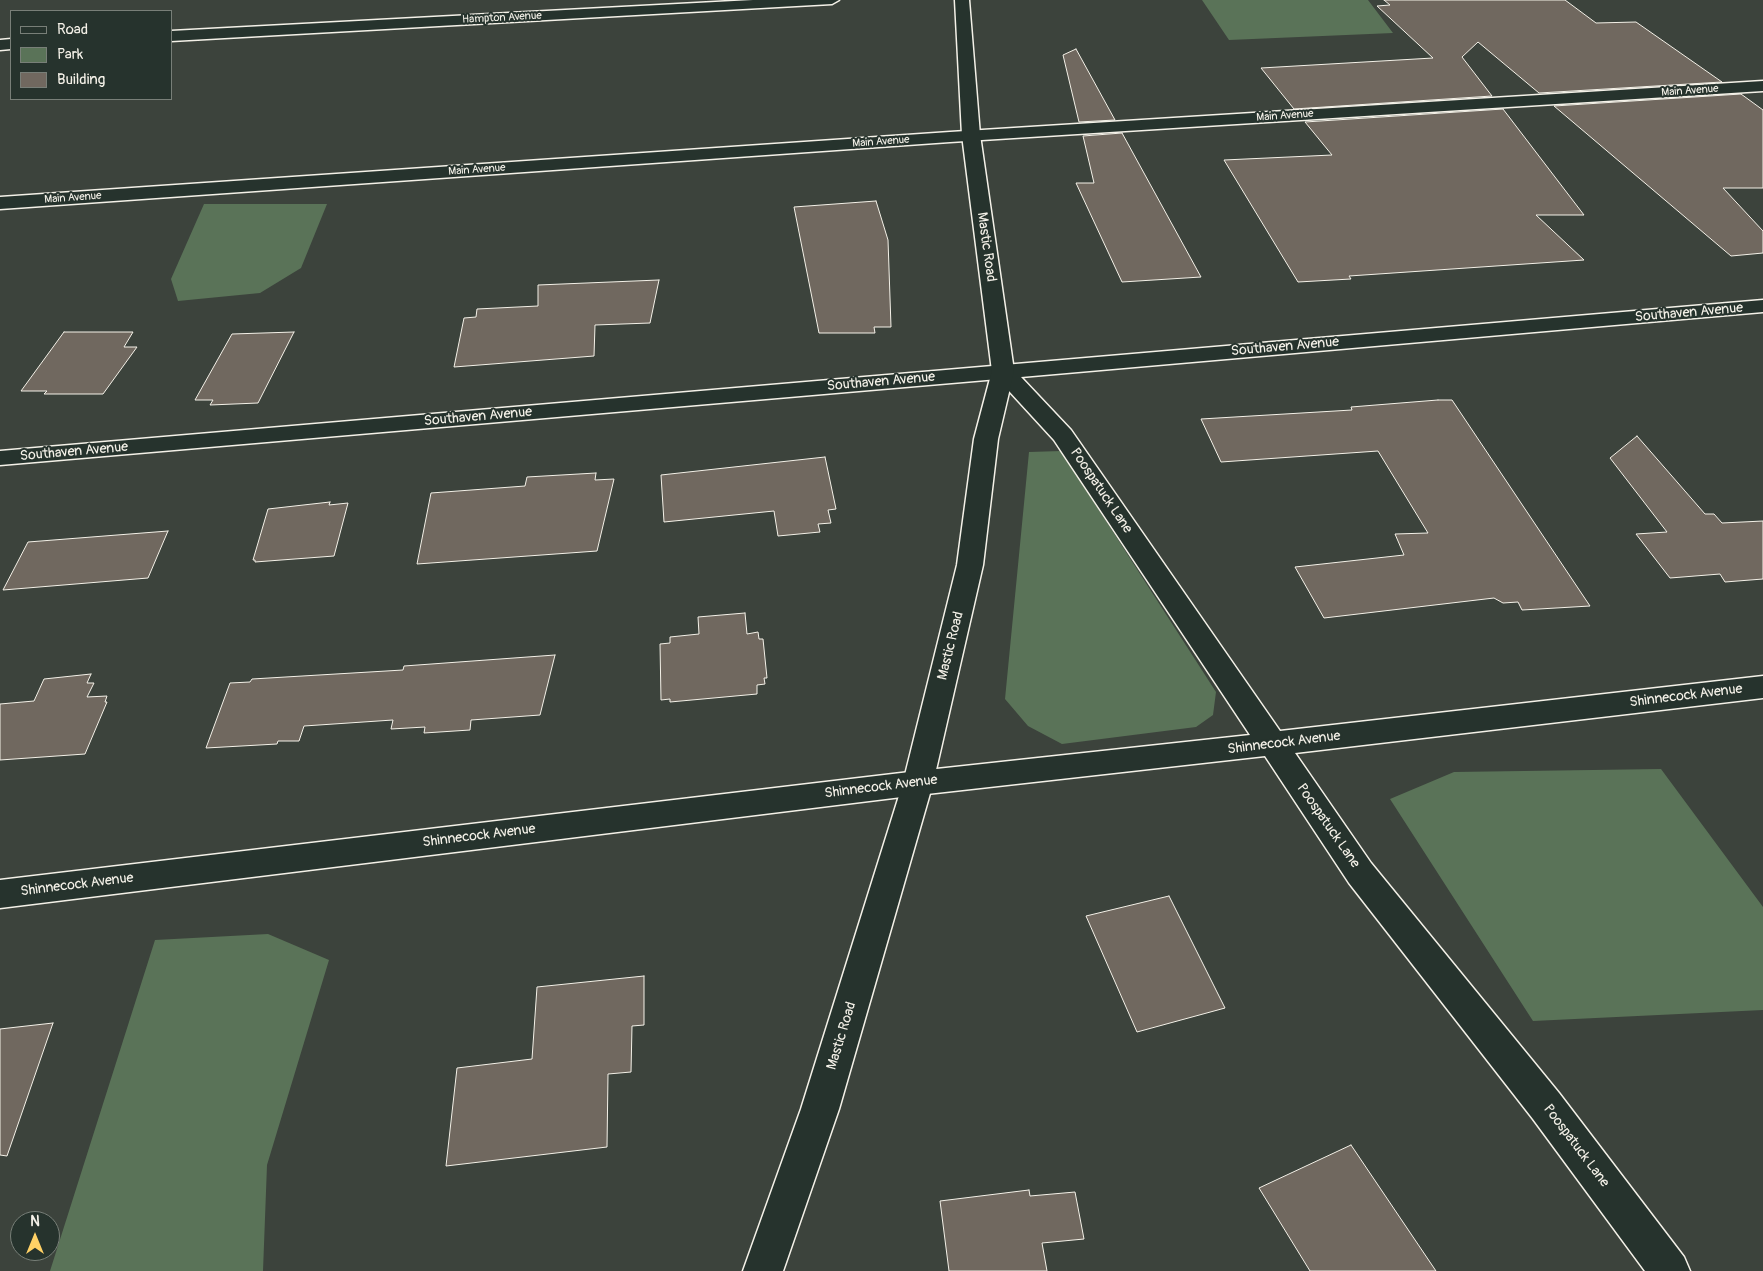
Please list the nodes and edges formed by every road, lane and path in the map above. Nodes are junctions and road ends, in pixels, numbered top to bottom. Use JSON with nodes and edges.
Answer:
{"nodes":[{"id":1,"x":832,"y":0,"type":"edge"},
{"id":2,"x":962,"y":0,"type":"edge"},
{"id":3,"x":172,"y":36,"type":"edge"},
{"id":4,"x":1763,"y":86,"type":"edge"},
{"id":5,"x":971,"y":136,"type":"junction"},
{"id":6,"x":0,"y":203,"type":"edge"},
{"id":7,"x":1763,"y":306,"type":"edge"},
{"id":8,"x":1003,"y":371,"type":"junction"},
{"id":9,"x":0,"y":458,"type":"edge"},
{"id":10,"x":1763,"y":687,"type":"edge"},
{"id":11,"x":1272,"y":744,"type":"junction"},
{"id":12,"x":918,"y":783,"type":"junction"},
{"id":13,"x":0,"y":894,"type":"edge"},
{"id":14,"x":763,"y":1271,"type":"edge"},
{"id":15,"x":1670,"y":1271,"type":"edge"}],
"edges":[{"from":1,"to":3,"type":"street","name":"Hampton Avenue"},
{"from":2,"to":5,"type":"street","name":"Mastic Road"},
{"from":4,"to":5,"type":"street","name":"Main Avenue"},
{"from":5,"to":6,"type":"street","name":"Main Avenue"},
{"from":5,"to":8,"type":"street","name":"Mastic Road"},
{"from":7,"to":8,"type":"street","name":"Southaven Avenue"},
{"from":8,"to":9,"type":"street","name":"Southaven Avenue"},
{"from":8,"to":11,"type":"street","name":"Poospatuck Lane"},
{"from":8,"to":12,"type":"street","name":"Mastic Road"},
{"from":10,"to":11,"type":"street","name":"Shinnecock Avenue"},
{"from":11,"to":12,"type":"street","name":"Shinnecock Avenue"},
{"from":11,"to":15,"type":"street","name":"Poospatuck Lane"},
{"from":12,"to":13,"type":"street","name":"Shinnecock Avenue"},
{"from":12,"to":14,"type":"street","name":"Mastic Road"}]}
